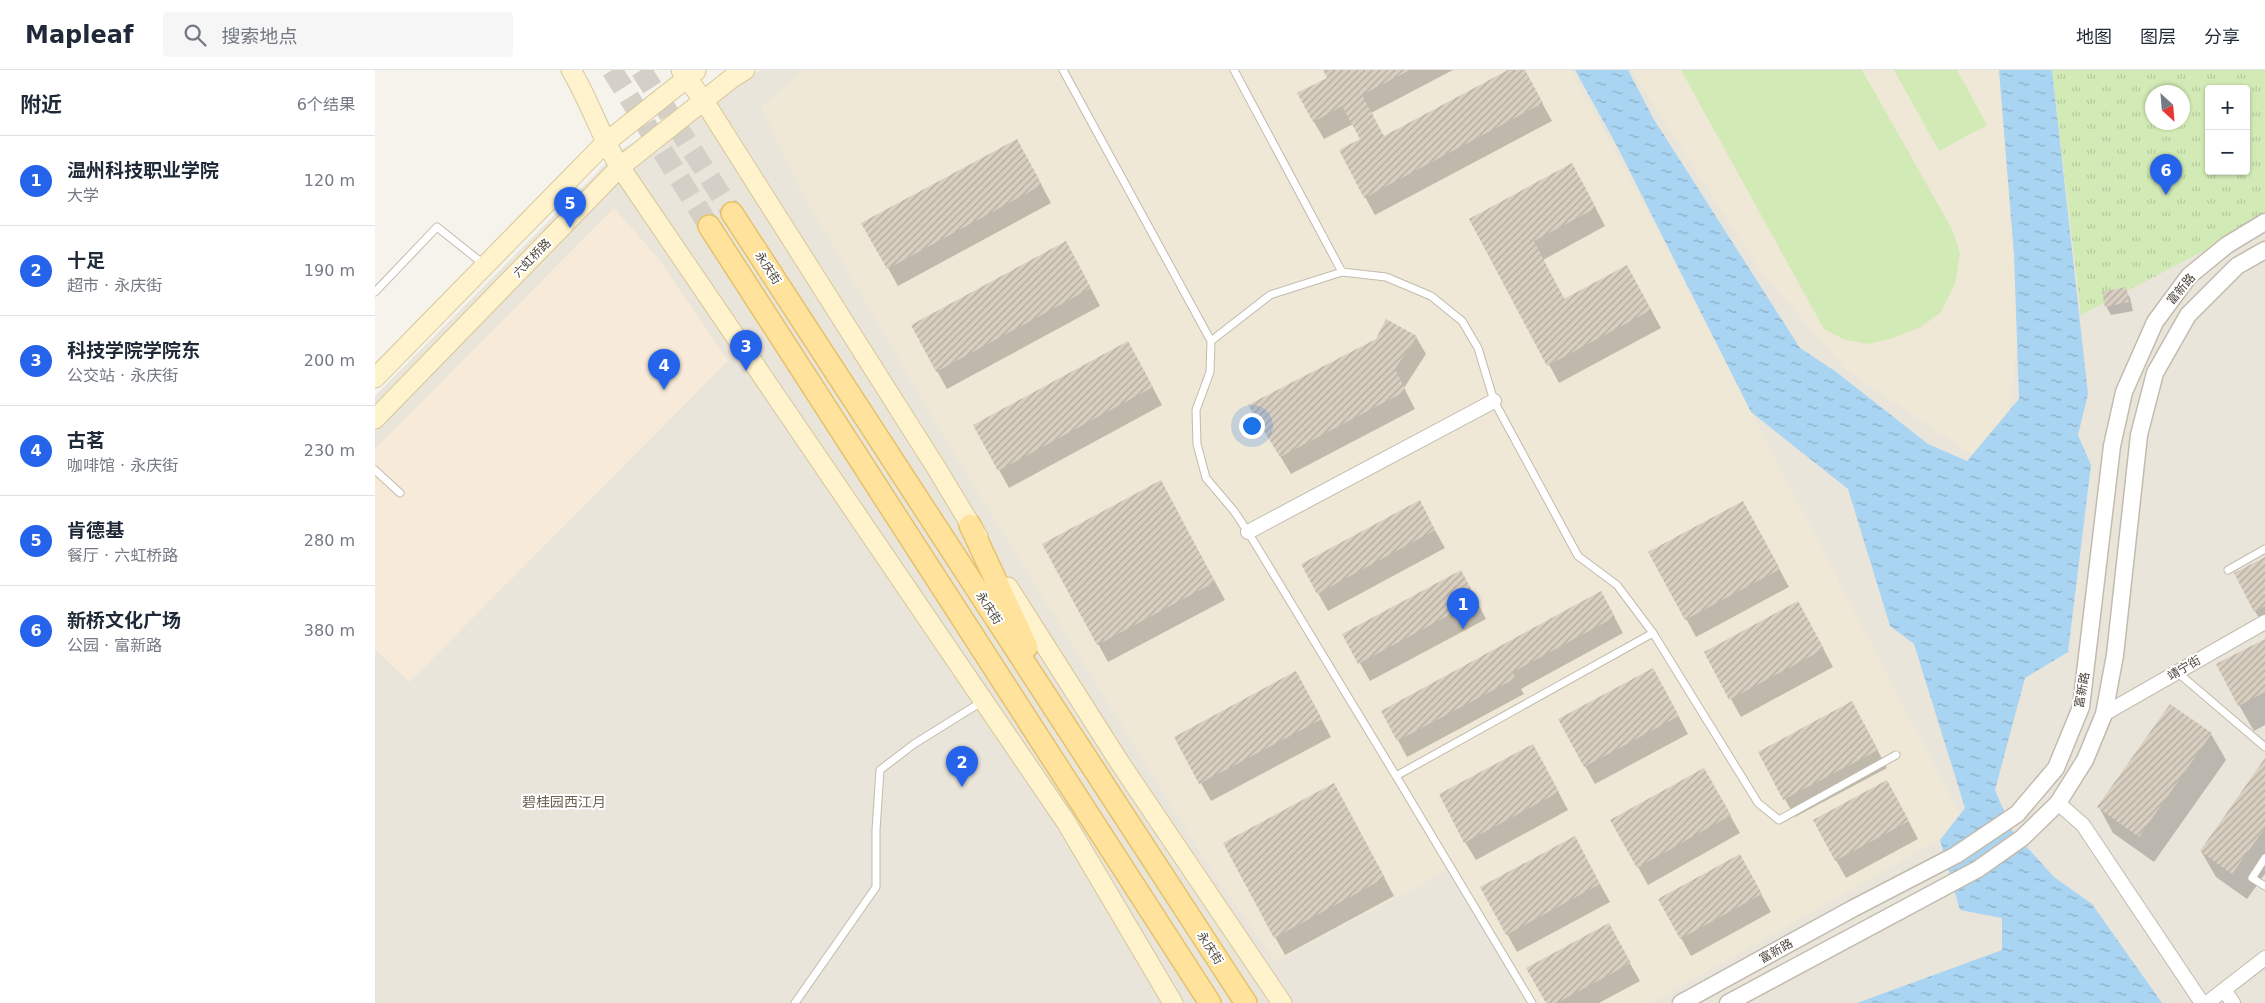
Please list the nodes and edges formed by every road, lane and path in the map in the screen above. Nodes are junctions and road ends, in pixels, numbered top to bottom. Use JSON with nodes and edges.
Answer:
{"nodes":[{"id":1,"x":571,"y":70,"type":"edge"},
{"id":2,"x":745,"y":70,"type":"edge"},
{"id":3,"x":1063,"y":70,"type":"edge"},
{"id":4,"x":1233,"y":70,"type":"edge"},
{"id":5,"x":688,"y":72,"type":"edge"},
{"id":6,"x":703,"y":101,"type":"junction"},
{"id":7,"x":605,"y":143,"type":"junction"},
{"id":8,"x":620,"y":167,"type":"junction"},
{"id":9,"x":732,"y":213,"type":"tunnel mouth"},
{"id":10,"x":2265,"y":222,"type":"edge"},
{"id":11,"x":709,"y":226,"type":"tunnel mouth"},
{"id":12,"x":2265,"y":250,"type":"edge"},
{"id":13,"x":481,"y":262,"type":"dead end"},
{"id":14,"x":1342,"y":272,"type":"junction"},
{"id":15,"x":375,"y":292,"type":"edge"},
{"id":16,"x":1211,"y":340,"type":"junction"},
{"id":17,"x":375,"y":378,"type":"edge"},
{"id":18,"x":1494,"y":401,"type":"junction"},
{"id":19,"x":375,"y":419,"type":"edge"},
{"id":20,"x":375,"y":470,"type":"edge"},
{"id":21,"x":400,"y":493,"type":"dead end"},
{"id":22,"x":970,"y":525,"type":"junction"},
{"id":23,"x":1248,"y":532,"type":"junction"},
{"id":24,"x":2265,"y":549,"type":"edge"},
{"id":25,"x":2228,"y":570,"type":"dead end"},
{"id":26,"x":2265,"y":622,"type":"edge"},
{"id":27,"x":1653,"y":633,"type":"junction"},
{"id":28,"x":2177,"y":672,"type":"junction"},
{"id":29,"x":983,"y":701,"type":"junction"},
{"id":30,"x":2104,"y":714,"type":"junction"},
{"id":31,"x":1059,"y":715,"type":"junction"},
{"id":32,"x":2265,"y":747,"type":"edge"},
{"id":33,"x":1896,"y":755,"type":"dead end"},
{"id":34,"x":1396,"y":776,"type":"junction"},
{"id":35,"x":2058,"y":803,"type":"junction"},
{"id":36,"x":2265,"y":858,"type":"edge"},
{"id":37,"x":2265,"y":886,"type":"edge"},
{"id":38,"x":2265,"y":958,"type":"edge"},
{"id":39,"x":2224,"y":990,"type":"junction"},
{"id":40,"x":795,"y":1003,"type":"edge"},
{"id":41,"x":1173,"y":1003,"type":"edge"},
{"id":42,"x":1211,"y":1003,"type":"edge"},
{"id":43,"x":1246,"y":1003,"type":"edge"},
{"id":44,"x":1282,"y":1003,"type":"edge"},
{"id":45,"x":1532,"y":1003,"type":"edge"},
{"id":46,"x":1681,"y":1003,"type":"edge"},
{"id":47,"x":1728,"y":1003,"type":"edge"},
{"id":48,"x":2202,"y":1003,"type":"edge"},
{"id":49,"x":2207,"y":1003,"type":"edge"},
{"id":50,"x":2233,"y":1003,"type":"edge"}],
"edges":[{"from":1,"to":7,"type":"main road"},
{"from":2,"to":6,"type":"main road","name":"六虹桥路"},
{"from":3,"to":16,"type":"lane"},
{"from":4,"to":14,"type":"lane"},
{"from":5,"to":6,"type":"main road"},
{"from":5,"to":7,"type":"main road"},
{"from":6,"to":8,"type":"main road","name":"六虹桥路"},
{"from":6,"to":22,"type":"main road"},
{"from":7,"to":8,"type":"main road"},
{"from":7,"to":17,"type":"main road"},
{"from":8,"to":19,"type":"main road","name":"六虹桥路"},
{"from":8,"to":29,"type":"main road"},
{"from":9,"to":31,"type":"main road","name":"永庆街"},
{"from":10,"to":46,"type":"street","name":"富新路"},
{"from":11,"to":42,"type":"main road"},
{"from":12,"to":30,"type":"street","name":"富新路"},
{"from":13,"to":15,"type":"lane"},
{"from":14,"to":16,"type":"lane"},
{"from":14,"to":18,"type":"lane"},
{"from":16,"to":23,"type":"lane"},
{"from":18,"to":23,"type":"street"},
{"from":18,"to":27,"type":"lane"},
{"from":20,"to":21,"type":"lane"},
{"from":22,"to":31,"type":"main road"},
{"from":22,"to":44,"type":"main road"},
{"from":23,"to":34,"type":"lane"},
{"from":24,"to":25,"type":"lane"},
{"from":26,"to":28,"type":"street","name":"靖宁街"},
{"from":27,"to":33,"type":"lane"},
{"from":27,"to":34,"type":"lane"},
{"from":28,"to":30,"type":"street","name":"靖宁街"},
{"from":28,"to":32,"type":"lane"},
{"from":29,"to":40,"type":"lane"},
{"from":29,"to":41,"type":"main road"},
{"from":30,"to":35,"type":"street","name":"富新路"},
{"from":31,"to":43,"type":"main road","name":"永庆街"},
{"from":34,"to":45,"type":"lane"},
{"from":35,"to":47,"type":"street","name":"富新路"},
{"from":35,"to":48,"type":"street"},
{"from":36,"to":37,"type":"lane"},
{"from":38,"to":39,"type":"street"},
{"from":39,"to":49,"type":"street"},
{"from":39,"to":50,"type":"street"}]}
